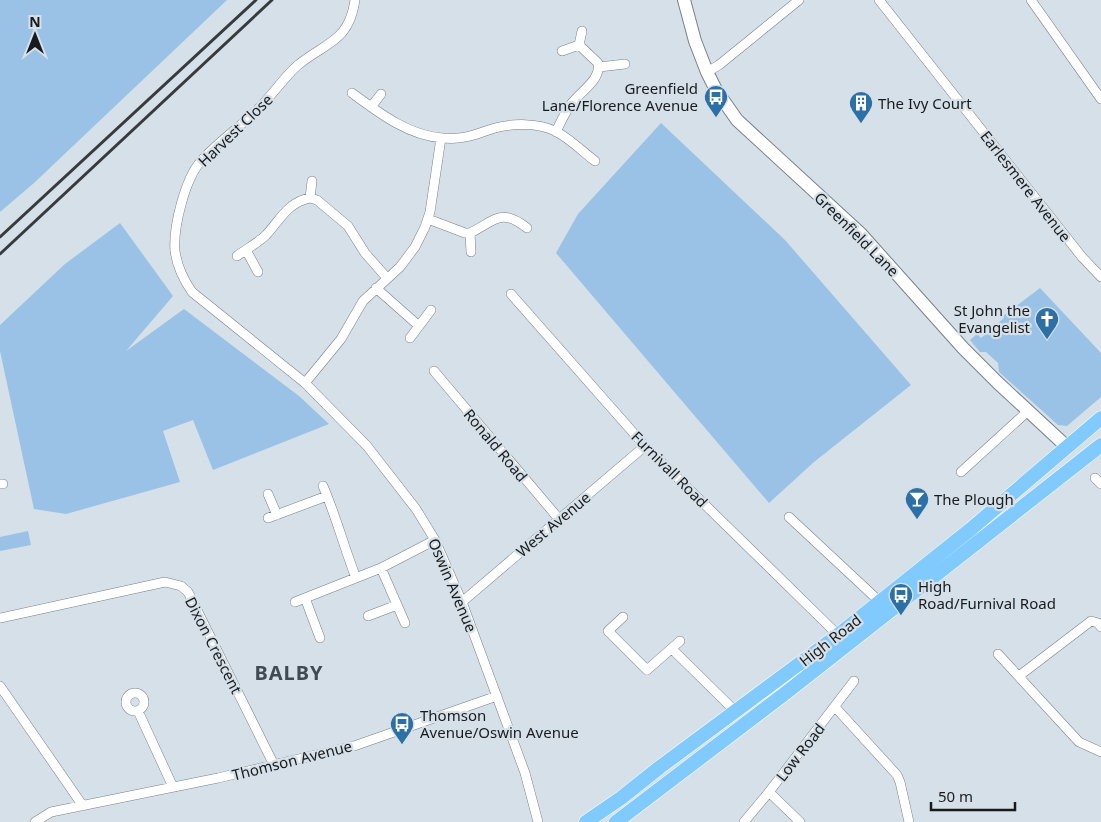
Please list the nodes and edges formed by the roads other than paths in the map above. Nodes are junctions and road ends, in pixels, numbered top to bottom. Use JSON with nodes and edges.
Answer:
{"nodes":[{"id":1,"x":355,"y":0,"type":"edge"},
{"id":2,"x":684,"y":0,"type":"edge"},
{"id":3,"x":799,"y":0,"type":"edge"},
{"id":4,"x":879,"y":0,"type":"edge"},
{"id":5,"x":1031,"y":0,"type":"edge"},
{"id":6,"x":582,"y":31,"type":"dead end"},
{"id":7,"x":579,"y":45,"type":"junction"},
{"id":8,"x":562,"y":51,"type":"dead end"},
{"id":9,"x":626,"y":64,"type":"dead end"},
{"id":10,"x":599,"y":67,"type":"junction"},
{"id":11,"x":707,"y":72,"type":"junction"},
{"id":12,"x":352,"y":93,"type":"dead end"},
{"id":13,"x":381,"y":94,"type":"dead end"},
{"id":14,"x":1101,"y":99,"type":"edge"},
{"id":15,"x":371,"y":107,"type":"junction"},
{"id":16,"x":556,"y":132,"type":"junction"},
{"id":17,"x":441,"y":138,"type":"junction"},
{"id":18,"x":595,"y":161,"type":"dead end"},
{"id":19,"x":312,"y":181,"type":"dead end"},
{"id":20,"x":310,"y":198,"type":"junction"},
{"id":21,"x":428,"y":219,"type":"junction"},
{"id":22,"x":527,"y":228,"type":"dead end"},
{"id":23,"x":470,"y":233,"type":"junction"},
{"id":24,"x":246,"y":250,"type":"junction"},
{"id":25,"x":471,"y":252,"type":"dead end"},
{"id":26,"x":237,"y":256,"type":"dead end"},
{"id":27,"x":258,"y":272,"type":"dead end"},
{"id":28,"x":1101,"y":277,"type":"edge"},
{"id":29,"x":387,"y":278,"type":"junction"},
{"id":30,"x":376,"y":288,"type":"junction"},
{"id":31,"x":511,"y":294,"type":"dead end"},
{"id":32,"x":431,"y":310,"type":"dead end"},
{"id":33,"x":419,"y":326,"type":"junction"},
{"id":34,"x":410,"y":338,"type":"dead end"},
{"id":35,"x":434,"y":371,"type":"dead end"},
{"id":36,"x":305,"y":383,"type":"junction"},
{"id":37,"x":1028,"y":411,"type":"junction"},
{"id":38,"x":1101,"y":418,"type":"edge"},
{"id":39,"x":1101,"y":438,"type":"edge"},
{"id":40,"x":1101,"y":445,"type":"edge"},
{"id":41,"x":645,"y":446,"type":"junction"},
{"id":42,"x":1071,"y":457,"type":"junction"},
{"id":43,"x":961,"y":472,"type":"dead end"},
{"id":44,"x":323,"y":486,"type":"dead end"},
{"id":45,"x":268,"y":494,"type":"dead end"},
{"id":46,"x":327,"y":496,"type":"junction"},
{"id":47,"x":277,"y":515,"type":"junction"},
{"id":48,"x":268,"y":518,"type":"dead end"},
{"id":49,"x":788,"y":518,"type":"dead end"},
{"id":50,"x":559,"y":519,"type":"junction"},
{"id":51,"x":435,"y":540,"type":"junction"},
{"id":52,"x":381,"y":568,"type":"junction"},
{"id":53,"x":356,"y":578,"type":"junction"},
{"id":54,"x":305,"y":598,"type":"junction"},
{"id":55,"x":879,"y":601,"type":"junction"},
{"id":56,"x":295,"y":602,"type":"dead end"},
{"id":57,"x":462,"y":602,"type":"junction"},
{"id":58,"x":397,"y":605,"type":"junction"},
{"id":59,"x":368,"y":616,"type":"dead end"},
{"id":60,"x":623,"y":617,"type":"dead end"},
{"id":61,"x":0,"y":618,"type":"edge"},
{"id":62,"x":405,"y":623,"type":"dead end"},
{"id":63,"x":1101,"y":627,"type":"edge"},
{"id":64,"x":838,"y":635,"type":"junction"},
{"id":65,"x":320,"y":638,"type":"dead end"},
{"id":66,"x":680,"y":641,"type":"dead end"},
{"id":67,"x":672,"y":649,"type":"junction"},
{"id":68,"x":998,"y":654,"type":"dead end"},
{"id":69,"x":1019,"y":676,"type":"junction"},
{"id":70,"x":854,"y":681,"type":"dead end"},
{"id":71,"x":0,"y":686,"type":"edge"},
{"id":72,"x":497,"y":696,"type":"junction"},
{"id":73,"x":835,"y":707,"type":"junction"},
{"id":74,"x":138,"y":711,"type":"dead end"},
{"id":75,"x":735,"y":711,"type":"junction"},
{"id":76,"x":1101,"y":752,"type":"edge"},
{"id":77,"x":274,"y":765,"type":"junction"},
{"id":78,"x":173,"y":787,"type":"junction"},
{"id":79,"x":769,"y":792,"type":"junction"},
{"id":80,"x":650,"y":796,"type":"junction"},
{"id":81,"x":83,"y":806,"type":"junction"},
{"id":82,"x":36,"y":822,"type":"edge"},
{"id":83,"x":538,"y":822,"type":"edge"},
{"id":84,"x":586,"y":822,"type":"edge"},
{"id":85,"x":607,"y":822,"type":"edge"},
{"id":86,"x":616,"y":822,"type":"edge"},
{"id":87,"x":744,"y":822,"type":"edge"},
{"id":88,"x":800,"y":822,"type":"edge"},
{"id":89,"x":909,"y":822,"type":"edge"}],
"edges":[{"from":1,"to":36,"type":"street","name":"Harvest Close"},
{"from":2,"to":11,"type":"street","name":"Greenfield Lane"},
{"from":3,"to":11,"type":"street"},
{"from":4,"to":28,"type":"street","name":"Earlesmere Avenue"},
{"from":5,"to":14,"type":"street"},
{"from":6,"to":7,"type":"street"},
{"from":7,"to":8,"type":"street"},
{"from":7,"to":10,"type":"street"},
{"from":9,"to":10,"type":"street"},
{"from":10,"to":16,"type":"street"},
{"from":11,"to":37,"type":"street","name":"Greenfield Lane"},
{"from":12,"to":15,"type":"street"},
{"from":13,"to":15,"type":"street"},
{"from":15,"to":17,"type":"street"},
{"from":16,"to":17,"type":"street"},
{"from":16,"to":18,"type":"street"},
{"from":17,"to":21,"type":"street"},
{"from":19,"to":20,"type":"street"},
{"from":20,"to":24,"type":"street"},
{"from":20,"to":29,"type":"street"},
{"from":21,"to":23,"type":"street"},
{"from":21,"to":29,"type":"street"},
{"from":22,"to":23,"type":"street"},
{"from":23,"to":25,"type":"street"},
{"from":24,"to":26,"type":"street"},
{"from":24,"to":27,"type":"street"},
{"from":29,"to":30,"type":"street"},
{"from":30,"to":33,"type":"street"},
{"from":30,"to":36,"type":"street"},
{"from":31,"to":41,"type":"street","name":"Furnivall Road"},
{"from":32,"to":33,"type":"street"},
{"from":33,"to":34,"type":"street"},
{"from":35,"to":50,"type":"street","name":"Ronald Road"},
{"from":36,"to":51,"type":"street","name":"Oswin Avenue"},
{"from":37,"to":42,"type":"street","name":"Greenfield Lane"},
{"from":37,"to":43,"type":"street"},
{"from":38,"to":42,"type":"main road","name":"High Road"},
{"from":39,"to":42,"type":"main road"},
{"from":40,"to":42,"type":"main road","name":"High Road"},
{"from":41,"to":50,"type":"street","name":"West Avenue"},
{"from":41,"to":64,"type":"street","name":"Furnivall Road"},
{"from":42,"to":55,"type":"main road","name":"High Road"},
{"from":42,"to":80,"type":"main road","name":"High Road"},
{"from":44,"to":46,"type":"street"},
{"from":45,"to":47,"type":"street"},
{"from":46,"to":47,"type":"street"},
{"from":46,"to":53,"type":"street"},
{"from":47,"to":48,"type":"street"},
{"from":49,"to":55,"type":"street"},
{"from":50,"to":57,"type":"street","name":"West Avenue"},
{"from":51,"to":52,"type":"street"},
{"from":51,"to":57,"type":"street","name":"Oswin Avenue"},
{"from":52,"to":53,"type":"street"},
{"from":52,"to":58,"type":"street"},
{"from":53,"to":54,"type":"street"},
{"from":54,"to":56,"type":"street"},
{"from":54,"to":65,"type":"street"},
{"from":55,"to":64,"type":"main road","name":"High Road"},
{"from":57,"to":72,"type":"street","name":"Oswin Avenue"},
{"from":58,"to":59,"type":"street"},
{"from":58,"to":62,"type":"street"},
{"from":60,"to":67,"type":"street"},
{"from":61,"to":77,"type":"street","name":"Dixon Crescent"},
{"from":63,"to":69,"type":"street"},
{"from":64,"to":75,"type":"main road","name":"High Road"},
{"from":66,"to":67,"type":"street"},
{"from":67,"to":75,"type":"street"},
{"from":68,"to":69,"type":"street"},
{"from":69,"to":76,"type":"street"},
{"from":70,"to":73,"type":"street","name":"Low Road"},
{"from":71,"to":81,"type":"street"},
{"from":72,"to":77,"type":"street","name":"Thomson Avenue"},
{"from":72,"to":83,"type":"street","name":"Oswin Avenue"},
{"from":73,"to":79,"type":"street","name":"Low Road"},
{"from":73,"to":89,"type":"street"},
{"from":74,"to":78,"type":"street"},
{"from":75,"to":84,"type":"main road","name":"High Road"},
{"from":77,"to":78,"type":"street","name":"Thomson Avenue"},
{"from":78,"to":81,"type":"street","name":"Thomson Avenue"},
{"from":79,"to":87,"type":"street","name":"Low Road"},
{"from":79,"to":88,"type":"street"},
{"from":80,"to":85,"type":"main road"},
{"from":80,"to":86,"type":"main road"},
{"from":81,"to":82,"type":"street","name":"Thomson Avenue"}]}
